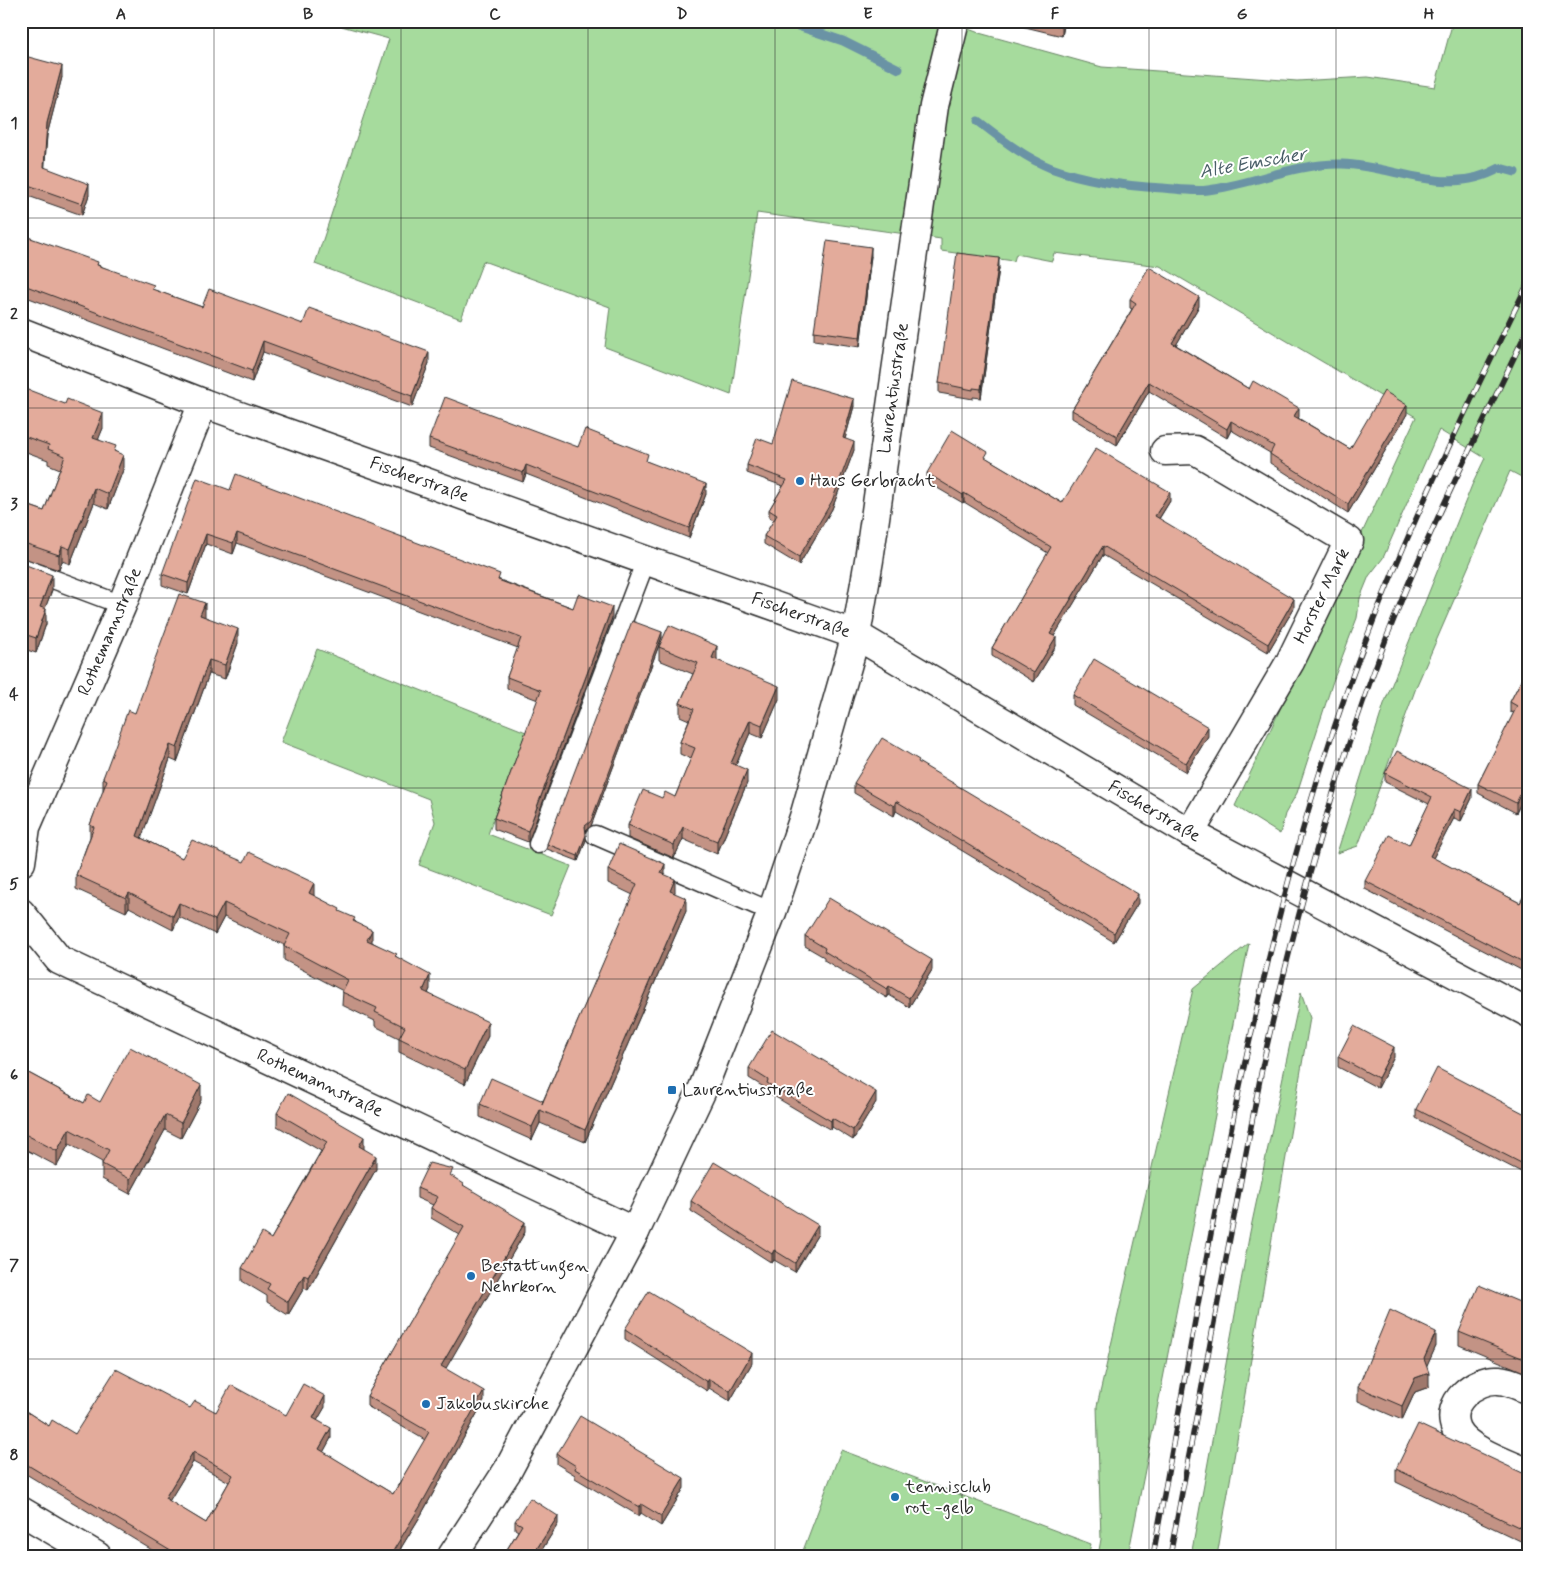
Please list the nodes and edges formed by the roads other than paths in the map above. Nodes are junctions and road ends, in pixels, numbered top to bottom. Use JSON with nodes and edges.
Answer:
{"nodes":[{"id":1,"x":954,"y":27,"type":"edge"},
{"id":2,"x":21,"y":332,"type":"edge"},
{"id":3,"x":203,"y":402,"type":"junction"},
{"id":4,"x":1165,"y":450,"type":"dead end"},
{"id":5,"x":646,"y":560,"type":"junction"},
{"id":6,"x":21,"y":567,"type":"edge"},
{"id":7,"x":122,"y":605,"type":"junction"},
{"id":8,"x":856,"y":635,"type":"junction"},
{"id":9,"x":1190,"y":833,"type":"junction"},
{"id":10,"x":595,"y":834,"type":"dead end"},
{"id":11,"x":538,"y":844,"type":"dead end"},
{"id":12,"x":21,"y":862,"type":"edge"},
{"id":13,"x":772,"y":912,"type":"junction"},
{"id":14,"x":21,"y":913,"type":"edge"},
{"id":15,"x":1529,"y":1013,"type":"edge"},
{"id":16,"x":635,"y":1232,"type":"junction"},
{"id":17,"x":1529,"y":1390,"type":"edge"},
{"id":18,"x":1529,"y":1473,"type":"edge"},
{"id":19,"x":21,"y":1511,"type":"edge"},
{"id":20,"x":82,"y":1552,"type":"edge"},
{"id":21,"x":452,"y":1556,"type":"edge"}],
"edges":[{"from":1,"to":8,"type":"street","name":"Laurentiusstraße"},
{"from":2,"to":3,"type":"street","name":"Fischerstraße"},
{"from":3,"to":5,"type":"street","name":"Fischerstraße"},
{"from":3,"to":7,"type":"street","name":"Rothemannstraße"},
{"from":4,"to":9,"type":"street","name":"Horster Mark"},
{"from":5,"to":8,"type":"street","name":"Fischerstraße"},
{"from":5,"to":11,"type":"lane"},
{"from":6,"to":7,"type":"lane"},
{"from":7,"to":12,"type":"street","name":"Rothemannstraße"},
{"from":8,"to":9,"type":"street","name":"Fischerstraße"},
{"from":8,"to":13,"type":"street","name":"Laurentiusstraße"},
{"from":9,"to":15,"type":"street","name":"Fischerstraße"},
{"from":10,"to":13,"type":"lane"},
{"from":13,"to":16,"type":"street","name":"Laurentiusstraße"},
{"from":14,"to":16,"type":"street","name":"Rothemannstraße"},
{"from":16,"to":21,"type":"street","name":"Laurentiusstraße"},
{"from":17,"to":18,"type":"street"},
{"from":19,"to":20,"type":"street"}]}
